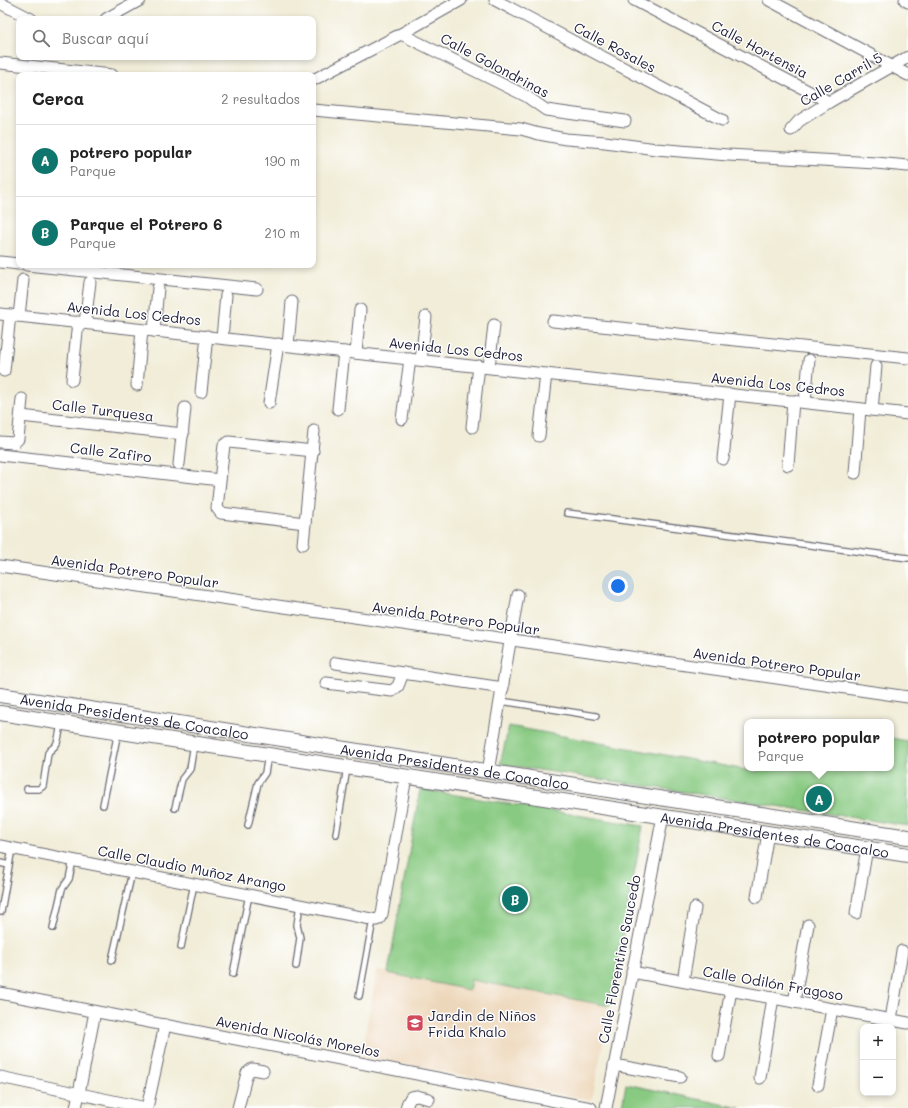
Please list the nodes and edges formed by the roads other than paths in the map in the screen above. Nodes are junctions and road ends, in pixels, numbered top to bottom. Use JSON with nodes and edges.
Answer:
{"nodes":[{"id":1,"x":140,"y":0,"type":"edge"},
{"id":2,"x":461,"y":0,"type":"edge"},
{"id":3,"x":495,"y":0,"type":"edge"},
{"id":4,"x":634,"y":0,"type":"edge"},
{"id":5,"x":769,"y":0,"type":"edge"},
{"id":6,"x":905,"y":0,"type":"edge"},
{"id":7,"x":908,"y":2,"type":"edge"},
{"id":8,"x":0,"y":3,"type":"edge"},
{"id":9,"x":25,"y":16,"type":"edge"},
{"id":10,"x":111,"y":16,"type":"edge"},
{"id":11,"x":401,"y":34,"type":"junction"},
{"id":12,"x":908,"y":57,"type":"edge"},
{"id":13,"x":36,"y":60,"type":"edge"},
{"id":14,"x":0,"y":63,"type":"edge"},
{"id":15,"x":27,"y":65,"type":"junction"},
{"id":16,"x":892,"y":67,"type":"junction"},
{"id":17,"x":86,"y":72,"type":"edge"},
{"id":18,"x":908,"y":75,"type":"edge"},
{"id":19,"x":316,"y":78,"type":"edge"},
{"id":20,"x":829,"y":102,"type":"junction"},
{"id":21,"x":316,"y":110,"type":"edge"},
{"id":22,"x":722,"y":120,"type":"dead end"},
{"id":23,"x":625,"y":121,"type":"dead end"},
{"id":24,"x":791,"y":130,"type":"dead end"},
{"id":25,"x":908,"y":166,"type":"edge"},
{"id":26,"x":0,"y":262,"type":"edge"},
{"id":27,"x":16,"y":264,"type":"edge"},
{"id":28,"x":56,"y":268,"type":"edge"},
{"id":29,"x":23,"y":280,"type":"dead end"},
{"id":30,"x":90,"y":282,"type":"dead end"},
{"id":31,"x":158,"y":288,"type":"dead end"},
{"id":32,"x":257,"y":289,"type":"dead end"},
{"id":33,"x":226,"y":295,"type":"dead end"},
{"id":34,"x":292,"y":302,"type":"dead end"},
{"id":35,"x":360,"y":310,"type":"dead end"},
{"id":36,"x":9,"y":315,"type":"edge"},
{"id":37,"x":426,"y":317,"type":"dead end"},
{"id":38,"x":553,"y":322,"type":"dead end"},
{"id":39,"x":82,"y":323,"type":"junction"},
{"id":40,"x":494,"y":325,"type":"dead end"},
{"id":41,"x":148,"y":330,"type":"junction"},
{"id":42,"x":207,"y":336,"type":"junction"},
{"id":43,"x":222,"y":338,"type":"junction"},
{"id":44,"x":283,"y":344,"type":"junction"},
{"id":45,"x":344,"y":352,"type":"junction"},
{"id":46,"x":356,"y":353,"type":"junction"},
{"id":47,"x":908,"y":358,"type":"edge"},
{"id":48,"x":410,"y":359,"type":"junction"},
{"id":49,"x":421,"y":360,"type":"junction"},
{"id":50,"x":809,"y":360,"type":"dead end"},
{"id":51,"x":876,"y":366,"type":"dead end"},
{"id":52,"x":484,"y":367,"type":"junction"},
{"id":53,"x":4,"y":371,"type":"dead end"},
{"id":54,"x":546,"y":374,"type":"junction"},
{"id":55,"x":72,"y":380,"type":"dead end"},
{"id":56,"x":137,"y":385,"type":"dead end"},
{"id":57,"x":201,"y":392,"type":"dead end"},
{"id":58,"x":730,"y":394,"type":"junction"},
{"id":59,"x":22,"y":399,"type":"dead end"},
{"id":60,"x":794,"y":401,"type":"junction"},
{"id":61,"x":805,"y":402,"type":"junction"},
{"id":62,"x":269,"y":403,"type":"dead end"},
{"id":63,"x":186,"y":408,"type":"dead end"},
{"id":64,"x":338,"y":409,"type":"dead end"},
{"id":65,"x":860,"y":409,"type":"junction"},
{"id":66,"x":872,"y":410,"type":"junction"},
{"id":67,"x":908,"y":414,"type":"edge"},
{"id":68,"x":21,"y":416,"type":"junction"},
{"id":69,"x":402,"y":419,"type":"dead end"},
{"id":70,"x":472,"y":427,"type":"dead end"},
{"id":71,"x":314,"y":431,"type":"dead end"},
{"id":72,"x":183,"y":434,"type":"junction"},
{"id":73,"x":539,"y":436,"type":"dead end"},
{"id":74,"x":0,"y":442,"type":"edge"},
{"id":75,"x":313,"y":451,"type":"junction"},
{"id":76,"x":0,"y":455,"type":"edge"},
{"id":77,"x":723,"y":459,"type":"dead end"},
{"id":78,"x":179,"y":464,"type":"dead end"},
{"id":79,"x":788,"y":465,"type":"dead end"},
{"id":80,"x":855,"y":473,"type":"dead end"},
{"id":81,"x":220,"y":480,"type":"junction"},
{"id":82,"x":567,"y":514,"type":"dead end"},
{"id":83,"x":305,"y":523,"type":"junction"},
{"id":84,"x":303,"y":544,"type":"dead end"},
{"id":85,"x":908,"y":558,"type":"edge"},
{"id":86,"x":0,"y":566,"type":"edge"},
{"id":87,"x":518,"y":595,"type":"dead end"},
{"id":88,"x":510,"y":641,"type":"junction"},
{"id":89,"x":336,"y":663,"type":"dead end"},
{"id":90,"x":403,"y":673,"type":"junction"},
{"id":91,"x":326,"y":683,"type":"dead end"},
{"id":92,"x":503,"y":688,"type":"junction"},
{"id":93,"x":0,"y":695,"type":"edge"},
{"id":94,"x":908,"y":697,"type":"edge"},
{"id":95,"x":501,"y":701,"type":"junction"},
{"id":96,"x":0,"y":713,"type":"edge"},
{"id":97,"x":596,"y":716,"type":"dead end"},
{"id":98,"x":61,"y":723,"type":"junction"},
{"id":99,"x":118,"y":732,"type":"junction"},
{"id":100,"x":194,"y":744,"type":"junction"},
{"id":101,"x":268,"y":755,"type":"junction"},
{"id":102,"x":348,"y":768,"type":"junction"},
{"id":103,"x":488,"y":772,"type":"junction"},
{"id":104,"x":406,"y":777,"type":"junction"},
{"id":105,"x":550,"y":781,"type":"junction"},
{"id":106,"x":27,"y":789,"type":"dead end"},
{"id":107,"x":548,"y":799,"type":"junction"},
{"id":108,"x":103,"y":805,"type":"dead end"},
{"id":109,"x":175,"y":808,"type":"dead end"},
{"id":110,"x":663,"y":816,"type":"junction"},
{"id":111,"x":805,"y":821,"type":"junction"},
{"id":112,"x":248,"y":825,"type":"dead end"},
{"id":113,"x":768,"y":833,"type":"junction"},
{"id":114,"x":336,"y":834,"type":"dead end"},
{"id":115,"x":803,"y":838,"type":"junction"},
{"id":116,"x":908,"y":838,"type":"edge"},
{"id":117,"x":0,"y":846,"type":"edge"},
{"id":118,"x":12,"y":848,"type":"junction"},
{"id":119,"x":867,"y":848,"type":"junction"},
{"id":120,"x":908,"y":855,"type":"edge"},
{"id":121,"x":73,"y":860,"type":"junction"},
{"id":122,"x":0,"y":863,"type":"edge"},
{"id":123,"x":9,"y":865,"type":"junction"},
{"id":124,"x":132,"y":872,"type":"junction"},
{"id":125,"x":194,"y":884,"type":"junction"},
{"id":126,"x":250,"y":895,"type":"junction"},
{"id":127,"x":757,"y":897,"type":"dead end"},
{"id":128,"x":300,"y":905,"type":"junction"},
{"id":129,"x":695,"y":908,"type":"dead end"},
{"id":130,"x":0,"y":912,"type":"edge"},
{"id":131,"x":856,"y":913,"type":"dead end"},
{"id":132,"x":376,"y":920,"type":"junction"},
{"id":133,"x":808,"y":925,"type":"dead end"},
{"id":134,"x":53,"y":928,"type":"dead end"},
{"id":135,"x":181,"y":947,"type":"dead end"},
{"id":136,"x":902,"y":951,"type":"dead end"},
{"id":137,"x":112,"y":960,"type":"dead end"},
{"id":138,"x":296,"y":966,"type":"dead end"},
{"id":139,"x":632,"y":972,"type":"junction"},
{"id":140,"x":233,"y":974,"type":"dead end"},
{"id":141,"x":682,"y":981,"type":"junction"},
{"id":142,"x":731,"y":990,"type":"junction"},
{"id":143,"x":0,"y":993,"type":"edge"},
{"id":144,"x":359,"y":996,"type":"dead end"},
{"id":145,"x":773,"y":998,"type":"junction"},
{"id":146,"x":794,"y":1002,"type":"junction"},
{"id":147,"x":832,"y":1009,"type":"junction"},
{"id":148,"x":95,"y":1012,"type":"junction"},
{"id":149,"x":890,"y":1023,"type":"edge"},
{"id":150,"x":908,"y":1023,"type":"edge"},
{"id":151,"x":165,"y":1025,"type":"junction"},
{"id":152,"x":719,"y":1056,"type":"dead end"},
{"id":153,"x":614,"y":1065,"type":"junction"},
{"id":154,"x":263,"y":1071,"type":"dead end"},
{"id":155,"x":0,"y":1077,"type":"edge"},
{"id":156,"x":680,"y":1077,"type":"dead end"},
{"id":157,"x":760,"y":1078,"type":"dead end"},
{"id":158,"x":818,"y":1085,"type":"dead end"},
{"id":159,"x":79,"y":1094,"type":"junction"},
{"id":160,"x":428,"y":1098,"type":"dead end"},
{"id":161,"x":76,"y":1108,"type":"edge"},
{"id":162,"x":147,"y":1108,"type":"edge"},
{"id":163,"x":238,"y":1108,"type":"edge"},
{"id":164,"x":406,"y":1108,"type":"edge"},
{"id":165,"x":590,"y":1108,"type":"edge"},
{"id":166,"x":606,"y":1108,"type":"edge"}],
"edges":[{"from":1,"to":10,"type":"street"},
{"from":2,"to":11,"type":"street"},
{"from":3,"to":22,"type":"street","name":"Calle Rosales"},
{"from":4,"to":20,"type":"street","name":"Calle Hortensia"},
{"from":5,"to":16,"type":"street"},
{"from":6,"to":7,"type":"street"},
{"from":8,"to":9,"type":"street"},
{"from":11,"to":19,"type":"street"},
{"from":11,"to":23,"type":"street","name":"Calle Golondrinas"},
{"from":12,"to":16,"type":"street","name":"Calle Carril 5"},
{"from":13,"to":15,"type":"street"},
{"from":14,"to":15,"type":"street"},
{"from":15,"to":17,"type":"street"},
{"from":16,"to":18,"type":"street"},
{"from":16,"to":20,"type":"street","name":"Calle Carril 5"},
{"from":20,"to":24,"type":"street","name":"Calle Carril 5"},
{"from":21,"to":25,"type":"street"},
{"from":26,"to":27,"type":"street"},
{"from":28,"to":32,"type":"street"},
{"from":29,"to":36,"type":"street"},
{"from":30,"to":39,"type":"street"},
{"from":31,"to":41,"type":"street"},
{"from":33,"to":43,"type":"street"},
{"from":34,"to":44,"type":"street"},
{"from":35,"to":46,"type":"street"},
{"from":36,"to":39,"type":"street","name":"Avenida Los Cedros"},
{"from":36,"to":53,"type":"street"},
{"from":37,"to":49,"type":"street"},
{"from":38,"to":47,"type":"street"},
{"from":39,"to":41,"type":"street","name":"Avenida Los Cedros"},
{"from":39,"to":55,"type":"street"},
{"from":40,"to":52,"type":"street"},
{"from":41,"to":42,"type":"street","name":"Avenida Los Cedros"},
{"from":41,"to":56,"type":"street"},
{"from":42,"to":43,"type":"street","name":"Avenida Los Cedros"},
{"from":42,"to":57,"type":"street"},
{"from":43,"to":44,"type":"street","name":"Avenida Los Cedros"},
{"from":44,"to":45,"type":"street","name":"Avenida Los Cedros"},
{"from":44,"to":62,"type":"street"},
{"from":45,"to":46,"type":"street","name":"Avenida Los Cedros"},
{"from":45,"to":64,"type":"street"},
{"from":46,"to":48,"type":"street","name":"Avenida Los Cedros"},
{"from":48,"to":49,"type":"street","name":"Avenida Los Cedros"},
{"from":48,"to":69,"type":"street"},
{"from":49,"to":52,"type":"street","name":"Avenida Los Cedros"},
{"from":50,"to":61,"type":"street"},
{"from":51,"to":66,"type":"street"},
{"from":52,"to":54,"type":"street","name":"Avenida Los Cedros"},
{"from":52,"to":70,"type":"street"},
{"from":54,"to":58,"type":"street","name":"Avenida Los Cedros"},
{"from":54,"to":73,"type":"street"},
{"from":58,"to":60,"type":"street","name":"Avenida Los Cedros"},
{"from":58,"to":77,"type":"street"},
{"from":59,"to":68,"type":"street"},
{"from":60,"to":61,"type":"street","name":"Avenida Los Cedros"},
{"from":60,"to":79,"type":"street"},
{"from":61,"to":65,"type":"street","name":"Avenida Los Cedros"},
{"from":63,"to":72,"type":"street"},
{"from":65,"to":66,"type":"street","name":"Avenida Los Cedros"},
{"from":65,"to":80,"type":"street"},
{"from":66,"to":67,"type":"street","name":"Avenida Los Cedros"},
{"from":68,"to":72,"type":"street","name":"Calle Turquesa"},
{"from":68,"to":74,"type":"street"},
{"from":71,"to":75,"type":"street"},
{"from":72,"to":78,"type":"street"},
{"from":75,"to":81,"type":"street"},
{"from":75,"to":83,"type":"street"},
{"from":76,"to":81,"type":"street","name":"Calle Zafiro"},
{"from":81,"to":83,"type":"street"},
{"from":82,"to":85,"type":"lane"},
{"from":83,"to":84,"type":"street"},
{"from":86,"to":88,"type":"street","name":"Avenida Potrero Popular"},
{"from":87,"to":88,"type":"street"},
{"from":88,"to":92,"type":"street"},
{"from":88,"to":94,"type":"street","name":"Avenida Potrero Popular"},
{"from":89,"to":90,"type":"street"},
{"from":90,"to":91,"type":"street"},
{"from":90,"to":92,"type":"street"},
{"from":92,"to":95,"type":"street"},
{"from":93,"to":103,"type":"street","name":"Avenida Presidentes de Coacalco"},
{"from":95,"to":97,"type":"lane"},
{"from":95,"to":103,"type":"street"},
{"from":96,"to":98,"type":"street","name":"Avenida Presidentes de Coacalco"},
{"from":98,"to":99,"type":"street","name":"Avenida Presidentes de Coacalco"},
{"from":98,"to":106,"type":"lane"},
{"from":99,"to":100,"type":"street","name":"Avenida Presidentes de Coacalco"},
{"from":99,"to":108,"type":"lane"},
{"from":100,"to":101,"type":"street","name":"Avenida Presidentes de Coacalco"},
{"from":100,"to":109,"type":"lane"},
{"from":101,"to":102,"type":"street","name":"Avenida Presidentes de Coacalco"},
{"from":101,"to":112,"type":"lane"},
{"from":102,"to":104,"type":"street","name":"Avenida Presidentes de Coacalco"},
{"from":102,"to":114,"type":"lane"},
{"from":103,"to":105,"type":"street","name":"Avenida Presidentes de Coacalco"},
{"from":104,"to":107,"type":"street","name":"Avenida Presidentes de Coacalco"},
{"from":104,"to":132,"type":"street"},
{"from":105,"to":107,"type":"street"},
{"from":105,"to":111,"type":"street","name":"Avenida Presidentes de Coacalco"},
{"from":107,"to":110,"type":"street","name":"Avenida Presidentes de Coacalco"},
{"from":110,"to":113,"type":"street","name":"Avenida Presidentes de Coacalco"},
{"from":110,"to":139,"type":"street","name":"Calle Florentino Saucedo"},
{"from":111,"to":115,"type":"street"},
{"from":111,"to":116,"type":"street","name":"Avenida Presidentes de Coacalco"},
{"from":113,"to":115,"type":"street","name":"Avenida Presidentes de Coacalco"},
{"from":113,"to":127,"type":"street"},
{"from":115,"to":119,"type":"street","name":"Avenida Presidentes de Coacalco"},
{"from":117,"to":118,"type":"street","name":"Calle Claudio Muñoz Arango"},
{"from":118,"to":121,"type":"street","name":"Calle Claudio Muñoz Arango"},
{"from":118,"to":123,"type":"lane"},
{"from":119,"to":120,"type":"street","name":"Avenida Presidentes de Coacalco"},
{"from":119,"to":131,"type":"street"},
{"from":121,"to":124,"type":"street","name":"Calle Claudio Muñoz Arango"},
{"from":121,"to":134,"type":"lane"},
{"from":122,"to":123,"type":"lane"},
{"from":123,"to":130,"type":"lane"},
{"from":124,"to":125,"type":"street","name":"Calle Claudio Muñoz Arango"},
{"from":124,"to":137,"type":"lane"},
{"from":125,"to":126,"type":"street","name":"Calle Claudio Muñoz Arango"},
{"from":125,"to":135,"type":"lane"},
{"from":126,"to":128,"type":"street","name":"Calle Claudio Muñoz Arango"},
{"from":126,"to":140,"type":"lane"},
{"from":128,"to":132,"type":"street","name":"Calle Claudio Muñoz Arango"},
{"from":128,"to":138,"type":"lane"},
{"from":129,"to":141,"type":"street"},
{"from":132,"to":144,"type":"lane"},
{"from":133,"to":146,"type":"street"},
{"from":136,"to":149,"type":"street"},
{"from":139,"to":141,"type":"street","name":"Calle Odilón Fragoso"},
{"from":139,"to":153,"type":"street","name":"Calle Florentino Saucedo"},
{"from":141,"to":142,"type":"street","name":"Calle Odilón Fragoso"},
{"from":142,"to":145,"type":"street","name":"Calle Odilón Fragoso"},
{"from":142,"to":152,"type":"street"},
{"from":143,"to":148,"type":"street","name":"Avenida Nicolás Morelos"},
{"from":145,"to":146,"type":"street","name":"Calle Odilón Fragoso"},
{"from":145,"to":157,"type":"street"},
{"from":146,"to":147,"type":"street","name":"Calle Odilón Fragoso"},
{"from":147,"to":149,"type":"street","name":"Calle Odilón Fragoso"},
{"from":147,"to":158,"type":"street"},
{"from":148,"to":151,"type":"street","name":"Avenida Nicolás Morelos"},
{"from":148,"to":159,"type":"street"},
{"from":149,"to":150,"type":"street","name":"Calle Odilón Fragoso"},
{"from":151,"to":162,"type":"street"},
{"from":151,"to":165,"type":"street","name":"Avenida Nicolás Morelos"},
{"from":153,"to":156,"type":"street"},
{"from":153,"to":166,"type":"street","name":"Calle Florentino Saucedo"},
{"from":154,"to":163,"type":"street"},
{"from":155,"to":159,"type":"street"},
{"from":159,"to":161,"type":"street"},
{"from":159,"to":162,"type":"street"},
{"from":160,"to":164,"type":"street"}]}
